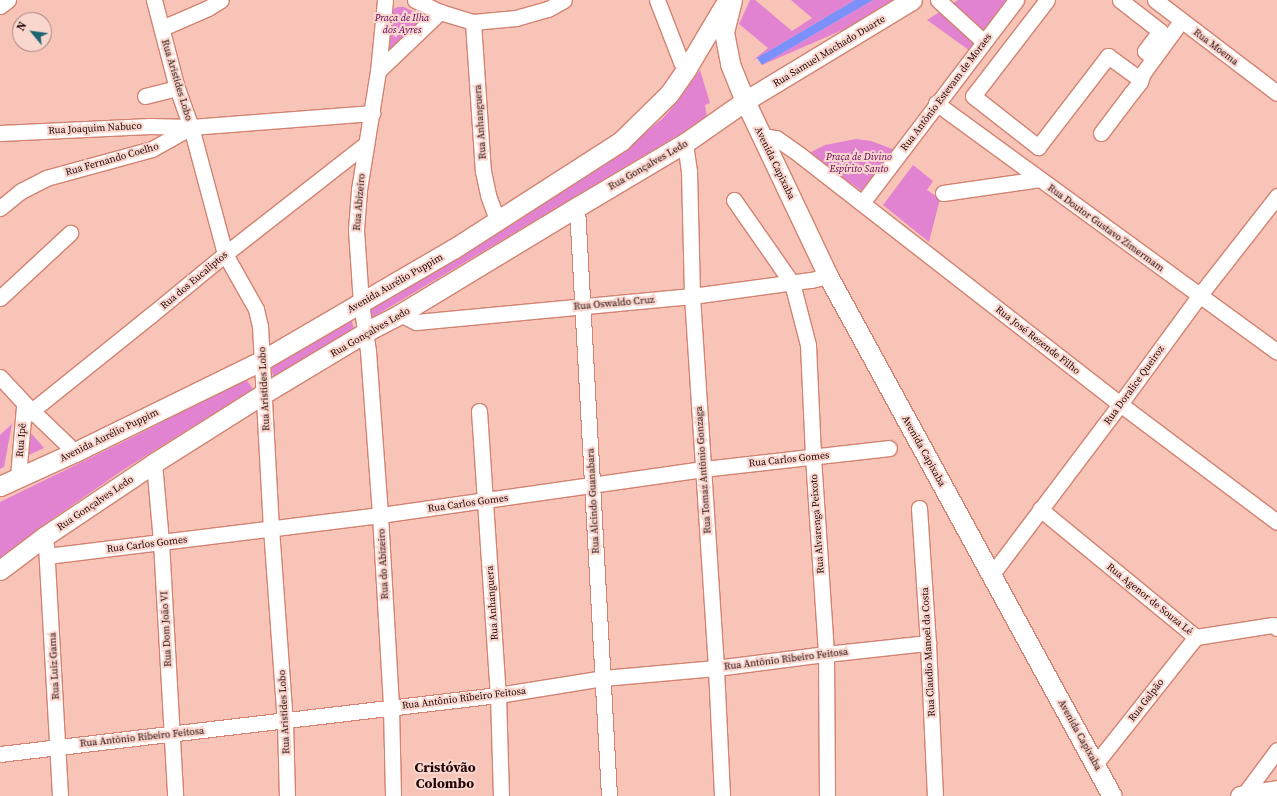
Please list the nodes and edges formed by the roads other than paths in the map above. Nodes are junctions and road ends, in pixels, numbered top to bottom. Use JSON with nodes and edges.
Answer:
{"nodes":[{"id":1,"x":8,"y":0,"type":"edge"},
{"id":2,"x":154,"y":0,"type":"edge"},
{"id":3,"x":222,"y":0,"type":"edge"},
{"id":4,"x":386,"y":0,"type":"edge"},
{"id":5,"x":415,"y":0,"type":"edge"},
{"id":6,"x":564,"y":0,"type":"edge"},
{"id":7,"x":657,"y":0,"type":"edge"},
{"id":8,"x":727,"y":0,"type":"edge"},
{"id":9,"x":732,"y":0,"type":"edge"},
{"id":10,"x":912,"y":0,"type":"edge"},
{"id":11,"x":938,"y":0,"type":"edge"},
{"id":12,"x":1016,"y":0,"type":"edge"},
{"id":13,"x":1047,"y":0,"type":"edge"},
{"id":14,"x":1120,"y":0,"type":"edge"},
{"id":15,"x":1161,"y":2,"type":"edge"},
{"id":16,"x":0,"y":6,"type":"edge"},
{"id":17,"x":440,"y":12,"type":"junction"},
{"id":18,"x":473,"y":22,"type":"junction"},
{"id":19,"x":1184,"y":23,"type":"junction"},
{"id":20,"x":162,"y":28,"type":"junction"},
{"id":21,"x":984,"y":42,"type":"junction"},
{"id":22,"x":1149,"y":55,"type":"junction"},
{"id":23,"x":687,"y":68,"type":"junction"},
{"id":24,"x":378,"y":71,"type":"junction"},
{"id":25,"x":1140,"y":82,"type":"junction"},
{"id":26,"x":177,"y":88,"type":"junction"},
{"id":27,"x":1277,"y":93,"type":"edge"},
{"id":28,"x":145,"y":96,"type":"dead end"},
{"id":29,"x":745,"y":101,"type":"junction"},
{"id":30,"x":936,"y":103,"type":"junction"},
{"id":31,"x":372,"y":113,"type":"junction"},
{"id":32,"x":191,"y":127,"type":"junction"},
{"id":33,"x":0,"y":133,"type":"edge"},
{"id":34,"x":1101,"y":133,"type":"dead end"},
{"id":35,"x":762,"y":136,"type":"junction"},
{"id":36,"x":685,"y":143,"type":"junction"},
{"id":37,"x":366,"y":144,"type":"junction"},
{"id":38,"x":800,"y":155,"type":"junction"},
{"id":39,"x":773,"y":158,"type":"junction"},
{"id":40,"x":1040,"y":179,"type":"junction"},
{"id":41,"x":943,"y":193,"type":"dead end"},
{"id":42,"x":1277,"y":196,"type":"edge"},
{"id":43,"x":734,"y":200,"type":"dead end"},
{"id":44,"x":862,"y":203,"type":"junction"},
{"id":45,"x":577,"y":207,"type":"junction"},
{"id":46,"x":0,"y":208,"type":"edge"},
{"id":47,"x":497,"y":220,"type":"junction"},
{"id":48,"x":70,"y":234,"type":"dead end"},
{"id":49,"x":225,"y":254,"type":"junction"},
{"id":50,"x":828,"y":276,"type":"junction"},
{"id":51,"x":792,"y":283,"type":"junction"},
{"id":52,"x":692,"y":296,"type":"junction"},
{"id":53,"x":1199,"y":296,"type":"junction"},
{"id":54,"x":0,"y":298,"type":"edge"},
{"id":55,"x":361,"y":303,"type":"junction"},
{"id":56,"x":583,"y":306,"type":"junction"},
{"id":57,"x":400,"y":314,"type":"junction"},
{"id":58,"x":366,"y":333,"type":"junction"},
{"id":59,"x":1277,"y":352,"type":"edge"},
{"id":60,"x":261,"y":361,"type":"junction"},
{"id":61,"x":0,"y":377,"type":"edge"},
{"id":62,"x":263,"y":394,"type":"junction"},
{"id":63,"x":1120,"y":404,"type":"junction"},
{"id":64,"x":27,"y":410,"type":"junction"},
{"id":65,"x":479,"y":411,"type":"dead end"},
{"id":66,"x":889,"y":448,"type":"dead end"},
{"id":67,"x":75,"y":452,"type":"junction"},
{"id":68,"x":812,"y":457,"type":"junction"},
{"id":69,"x":154,"y":463,"type":"junction"},
{"id":70,"x":703,"y":469,"type":"junction"},
{"id":71,"x":18,"y":478,"type":"junction"},
{"id":72,"x":592,"y":485,"type":"junction"},
{"id":73,"x":0,"y":486,"type":"edge"},
{"id":74,"x":485,"y":501,"type":"junction"},
{"id":75,"x":919,"y":508,"type":"dead end"},
{"id":76,"x":1040,"y":509,"type":"junction"},
{"id":77,"x":380,"y":515,"type":"junction"},
{"id":78,"x":1277,"y":522,"type":"edge"},
{"id":79,"x":271,"y":528,"type":"junction"},
{"id":80,"x":45,"y":536,"type":"junction"},
{"id":81,"x":161,"y":542,"type":"junction"},
{"id":82,"x":47,"y":556,"type":"junction"},
{"id":83,"x":0,"y":570,"type":"edge"},
{"id":84,"x":992,"y":574,"type":"junction"},
{"id":85,"x":1276,"y":624,"type":"edge"},
{"id":86,"x":1196,"y":636,"type":"junction"},
{"id":87,"x":928,"y":643,"type":"junction"},
{"id":88,"x":826,"y":654,"type":"junction"},
{"id":89,"x":716,"y":668,"type":"junction"},
{"id":90,"x":603,"y":678,"type":"junction"},
{"id":91,"x":498,"y":695,"type":"junction"},
{"id":92,"x":391,"y":707,"type":"junction"},
{"id":93,"x":285,"y":721,"type":"junction"},
{"id":94,"x":172,"y":733,"type":"junction"},
{"id":95,"x":59,"y":746,"type":"junction"},
{"id":96,"x":1277,"y":750,"type":"edge"},
{"id":97,"x":0,"y":754,"type":"edge"},
{"id":98,"x":1096,"y":763,"type":"junction"},
{"id":99,"x":1277,"y":790,"type":"edge"},
{"id":100,"x":60,"y":796,"type":"edge"},
{"id":101,"x":176,"y":796,"type":"edge"},
{"id":102,"x":287,"y":796,"type":"edge"},
{"id":103,"x":393,"y":796,"type":"edge"},
{"id":104,"x":501,"y":796,"type":"edge"},
{"id":105,"x":609,"y":796,"type":"edge"},
{"id":106,"x":722,"y":796,"type":"edge"},
{"id":107,"x":827,"y":796,"type":"edge"},
{"id":108,"x":935,"y":796,"type":"edge"},
{"id":109,"x":1112,"y":796,"type":"edge"},
{"id":110,"x":1240,"y":796,"type":"edge"},
{"id":111,"x":1243,"y":796,"type":"edge"}],
"edges":[{"from":1,"to":16,"type":"street"},
{"from":2,"to":20,"type":"street","name":"Rua Aristides Lobo"},
{"from":3,"to":20,"type":"street"},
{"from":4,"to":24,"type":"street","name":"Rua Abizeiro"},
{"from":5,"to":17,"type":"street"},
{"from":6,"to":18,"type":"street"},
{"from":7,"to":23,"type":"street"},
{"from":8,"to":23,"type":"main road","name":"Avenida Aurélio Puppim"},
{"from":9,"to":29,"type":"main road","name":"Avenida Capixaba"},
{"from":10,"to":29,"type":"main road","name":"Rua Samuel Machado Duarte"},
{"from":11,"to":21,"type":"street"},
{"from":12,"to":21,"type":"street","name":"Rua Antônio Estevam de Moraes"},
{"from":13,"to":25,"type":"street"},
{"from":14,"to":22,"type":"street"},
{"from":15,"to":19,"type":"street","name":"Rua Moema"},
{"from":17,"to":18,"type":"street"},
{"from":17,"to":24,"type":"street"},
{"from":18,"to":47,"type":"street","name":"Rua Anhanguera"},
{"from":19,"to":22,"type":"street"},
{"from":19,"to":25,"type":"street"},
{"from":19,"to":27,"type":"street","name":"Rua Moema"},
{"from":20,"to":26,"type":"street","name":"Rua Aristides Lobo"},
{"from":21,"to":30,"type":"street","name":"Rua Antônio Estevam de Moraes"},
{"from":22,"to":25,"type":"street"},
{"from":23,"to":47,"type":"main road","name":"Avenida Aurélio Puppim"},
{"from":24,"to":31,"type":"street","name":"Rua Abizeiro"},
{"from":25,"to":34,"type":"street"},
{"from":26,"to":28,"type":"street"},
{"from":26,"to":32,"type":"street","name":"Rua Aristides Lobo"},
{"from":29,"to":35,"type":"main road","name":"Avenida Capixaba"},
{"from":29,"to":36,"type":"main road","name":"Rua Gonçalves Ledo"},
{"from":30,"to":40,"type":"street","name":"Rua Doutor Gustavo Zimermam"},
{"from":30,"to":44,"type":"street","name":"Rua Antônio Estevam de Moraes"},
{"from":31,"to":32,"type":"street","name":"Rua Fernando Coelho"},
{"from":31,"to":37,"type":"street","name":"Rua Abizeiro"},
{"from":32,"to":33,"type":"street","name":"Rua Joaquim Nabuco"},
{"from":32,"to":46,"type":"street","name":"Rua Fernando Coelho"},
{"from":32,"to":49,"type":"street","name":"Rua Aristides Lobo"},
{"from":35,"to":38,"type":"street","name":"Rua José Rezende Filho"},
{"from":35,"to":39,"type":"main road","name":"Avenida Capixaba"},
{"from":36,"to":45,"type":"main road","name":"Rua Gonçalves Ledo"},
{"from":36,"to":52,"type":"street","name":"Rua Tomaz Antônio Gonzaga"},
{"from":37,"to":49,"type":"street","name":"Rua dos Eucaliptos"},
{"from":37,"to":55,"type":"street","name":"Rua Abizeiro"},
{"from":38,"to":39,"type":"street"},
{"from":38,"to":44,"type":"street","name":"Rua José Rezende Filho"},
{"from":39,"to":50,"type":"main road","name":"Avenida Capixaba"},
{"from":40,"to":41,"type":"street"},
{"from":40,"to":53,"type":"street","name":"Rua Doutor Gustavo Zimermam"},
{"from":42,"to":53,"type":"street","name":"Rua Doralice Queiroz"},
{"from":43,"to":51,"type":"street","name":"Rua Alvarenga Peixoto"},
{"from":44,"to":63,"type":"street","name":"Rua José Rezende Filho"},
{"from":45,"to":56,"type":"street","name":"Rua Alcindo Guanabara"},
{"from":45,"to":57,"type":"main road","name":"Rua Gonçalves Ledo"},
{"from":47,"to":55,"type":"main road","name":"Avenida Aurélio Puppim"},
{"from":48,"to":54,"type":"street"},
{"from":49,"to":60,"type":"street","name":"Rua Aristides Lobo"},
{"from":49,"to":64,"type":"street","name":"Rua dos Eucaliptos"},
{"from":50,"to":51,"type":"street","name":"Rua Oswaldo Cruz"},
{"from":50,"to":84,"type":"main road","name":"Avenida Capixaba"},
{"from":51,"to":52,"type":"street","name":"Rua Oswaldo Cruz"},
{"from":51,"to":68,"type":"street","name":"Rua Alvarenga Peixoto"},
{"from":52,"to":56,"type":"street","name":"Rua Oswaldo Cruz"},
{"from":52,"to":70,"type":"street","name":"Rua Tomaz Antônio Gonzaga"},
{"from":53,"to":59,"type":"street","name":"Rua Doutor Gustavo Zimermam"},
{"from":53,"to":63,"type":"street","name":"Rua Doralice Queiroz"},
{"from":55,"to":58,"type":"street","name":"Rua Abizeiro"},
{"from":55,"to":60,"type":"main road","name":"Avenida Aurélio Puppim"},
{"from":56,"to":57,"type":"street","name":"Rua Oswaldo Cruz"},
{"from":56,"to":72,"type":"street","name":"Rua Alcindo Guanabara"},
{"from":57,"to":58,"type":"main road","name":"Rua Gonçalves Ledo"},
{"from":58,"to":62,"type":"main road","name":"Rua Gonçalves Ledo"},
{"from":58,"to":77,"type":"street","name":"Rua do Abizeiro"},
{"from":60,"to":62,"type":"street","name":"Rua Aristides Lobo"},
{"from":60,"to":67,"type":"main road","name":"Avenida Aurélio Puppim"},
{"from":61,"to":64,"type":"street","name":"Rua Ipê"},
{"from":62,"to":69,"type":"main road","name":"Rua Gonçalves Ledo"},
{"from":62,"to":79,"type":"street","name":"Rua Aristides Lobo"},
{"from":63,"to":76,"type":"street","name":"Rua Doralice Queiroz"},
{"from":63,"to":78,"type":"street","name":"Rua José Rezende Filho"},
{"from":64,"to":67,"type":"street","name":"Rua Ipê"},
{"from":64,"to":71,"type":"street","name":"Rua Ipê"},
{"from":65,"to":74,"type":"street","name":"Rua Anhanguera"},
{"from":66,"to":68,"type":"street","name":"Rua Carlos Gomes"},
{"from":67,"to":71,"type":"main road","name":"Avenida Aurélio Puppim"},
{"from":68,"to":70,"type":"street","name":"Rua Carlos Gomes"},
{"from":68,"to":88,"type":"street","name":"Rua Alvarenga Peixoto"},
{"from":69,"to":80,"type":"main road","name":"Rua Gonçalves Ledo"},
{"from":69,"to":81,"type":"street","name":"Rua Dom João VI"},
{"from":70,"to":72,"type":"street","name":"Rua Carlos Gomes"},
{"from":70,"to":89,"type":"street","name":"Rua Tomaz Antônio Gonzaga"},
{"from":71,"to":73,"type":"main road","name":"Avenida Aurélio Puppim"},
{"from":72,"to":74,"type":"street","name":"Rua Carlos Gomes"},
{"from":72,"to":90,"type":"street","name":"Rua Alcindo Guanabara"},
{"from":74,"to":77,"type":"street","name":"Rua Carlos Gomes"},
{"from":74,"to":91,"type":"street","name":"Rua Anhanguera"},
{"from":75,"to":87,"type":"street","name":"Rua Claudio Manoel da Costa"},
{"from":76,"to":84,"type":"street","name":"Rua Doralice Queiroz"},
{"from":76,"to":86,"type":"street","name":"Rua Agenor de Souza Lé"},
{"from":77,"to":79,"type":"street","name":"Rua Carlos Gomes"},
{"from":77,"to":92,"type":"street","name":"Rua do Abizeiro"},
{"from":79,"to":81,"type":"street","name":"Rua Carlos Gomes"},
{"from":79,"to":93,"type":"street","name":"Rua Aristides Lobo"},
{"from":80,"to":82,"type":"street","name":"Rua Luiz Gama"},
{"from":80,"to":83,"type":"main road","name":"Rua Gonçalves Ledo"},
{"from":81,"to":82,"type":"street","name":"Rua Carlos Gomes"},
{"from":81,"to":94,"type":"street","name":"Rua Dom João VI"},
{"from":82,"to":95,"type":"street","name":"Rua Luiz Gama"},
{"from":84,"to":98,"type":"main road","name":"Avenida Capixaba"},
{"from":85,"to":86,"type":"street","name":"Rua Agenor de Souza Lé"},
{"from":86,"to":98,"type":"street","name":"Rua Galpão"},
{"from":87,"to":88,"type":"street","name":"Rua Antônio Ribeiro Feitosa"},
{"from":87,"to":108,"type":"street","name":"Rua Claudio Manoel da Costa"},
{"from":88,"to":89,"type":"street","name":"Rua Antônio Ribeiro Feitosa"},
{"from":88,"to":107,"type":"street","name":"Rua Alvarenga Peixoto"},
{"from":89,"to":90,"type":"street","name":"Rua Antônio Ribeiro Feitosa"},
{"from":89,"to":106,"type":"street","name":"Rua Tomaz Antônio Gonzaga"},
{"from":90,"to":91,"type":"street","name":"Rua Antônio Ribeiro Feitosa"},
{"from":90,"to":105,"type":"street","name":"Rua Alcindo Guanabara"},
{"from":91,"to":92,"type":"street","name":"Rua Antônio Ribeiro Feitosa"},
{"from":91,"to":104,"type":"street","name":"Rua Anhanguera"},
{"from":92,"to":93,"type":"street","name":"Rua Antônio Ribeiro Feitosa"},
{"from":92,"to":103,"type":"street","name":"Rua do Abizeiro"},
{"from":93,"to":94,"type":"street","name":"Rua Antônio Ribeiro Feitosa"},
{"from":93,"to":102,"type":"street","name":"Rua Aristides Lobo"},
{"from":94,"to":95,"type":"street","name":"Rua Antônio Ribeiro Feitosa"},
{"from":94,"to":101,"type":"street","name":"Rua Dom João VI"},
{"from":95,"to":97,"type":"street","name":"Rua Antônio Ribeiro Feitosa"},
{"from":95,"to":100,"type":"street","name":"Rua Luiz Gama"},
{"from":96,"to":111,"type":"street"},
{"from":98,"to":109,"type":"main road","name":"Avenida Capixaba"},
{"from":99,"to":111,"type":"main road"},
{"from":110,"to":111,"type":"main road"}]}
